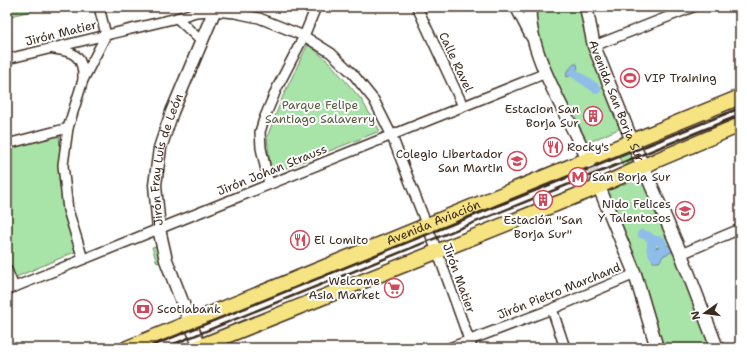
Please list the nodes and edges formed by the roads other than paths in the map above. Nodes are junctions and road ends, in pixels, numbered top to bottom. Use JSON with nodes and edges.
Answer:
{"nodes":[{"id":1,"x":99,"y":7,"type":"edge"},
{"id":2,"x":316,"y":7,"type":"edge"},
{"id":3,"x":417,"y":7,"type":"edge"},
{"id":4,"x":515,"y":7,"type":"edge"},
{"id":5,"x":530,"y":7,"type":"edge"},
{"id":6,"x":586,"y":7,"type":"edge"},
{"id":7,"x":693,"y":7,"type":"edge"},
{"id":8,"x":215,"y":9,"type":"edge"},
{"id":9,"x":677,"y":10,"type":"edge"},
{"id":10,"x":177,"y":18,"type":"junction"},
{"id":11,"x":106,"y":35,"type":"junction"},
{"id":12,"x":304,"y":36,"type":"junction"},
{"id":13,"x":202,"y":41,"type":"junction"},
{"id":14,"x":594,"y":46,"type":"junction"},
{"id":15,"x":50,"y":48,"type":"junction"},
{"id":16,"x":539,"y":55,"type":"junction"},
{"id":17,"x":7,"y":59,"type":"edge"},
{"id":18,"x":546,"y":72,"type":"junction"},
{"id":19,"x":83,"y":80,"type":"junction"},
{"id":20,"x":740,"y":97,"type":"edge"},
{"id":21,"x":463,"y":106,"type":"junction"},
{"id":22,"x":740,"y":125,"type":"edge"},
{"id":23,"x":68,"y":128,"type":"junction"},
{"id":24,"x":391,"y":134,"type":"junction"},
{"id":25,"x":632,"y":141,"type":"junction"},
{"id":26,"x":7,"y":144,"type":"edge"},
{"id":27,"x":588,"y":161,"type":"junction"},
{"id":28,"x":644,"y":166,"type":"junction"},
{"id":29,"x":269,"y":184,"type":"junction"},
{"id":30,"x":598,"y":184,"type":"junction"},
{"id":31,"x":427,"y":225,"type":"junction"},
{"id":32,"x":159,"y":229,"type":"junction"},
{"id":33,"x":740,"y":229,"type":"edge"},
{"id":34,"x":437,"y":252,"type":"junction"},
{"id":35,"x":681,"y":254,"type":"junction"},
{"id":36,"x":83,"y":259,"type":"junction"},
{"id":37,"x":7,"y":270,"type":"edge"},
{"id":38,"x":634,"y":274,"type":"junction"},
{"id":39,"x":10,"y":288,"type":"edge"},
{"id":40,"x":552,"y":309,"type":"junction"},
{"id":41,"x":189,"y":322,"type":"junction"},
{"id":42,"x":470,"y":344,"type":"edge"},
{"id":43,"x":127,"y":348,"type":"edge"},
{"id":44,"x":198,"y":348,"type":"edge"},
{"id":45,"x":449,"y":348,"type":"edge"},
{"id":46,"x":565,"y":348,"type":"edge"},
{"id":47,"x":657,"y":348,"type":"edge"},
{"id":48,"x":717,"y":348,"type":"edge"}],
"edges":[{"from":1,"to":11,"type":"street"},
{"from":2,"to":12,"type":"street"},
{"from":3,"to":21,"type":"street","name":"Calle Ravel"},
{"from":4,"to":16,"type":"street"},
{"from":5,"to":16,"type":"main road"},
{"from":6,"to":14,"type":"main road","name":"Avenida San Borja Sur"},
{"from":7,"to":9,"type":"street"},
{"from":8,"to":10,"type":"street","name":"Jirón Matier"},
{"from":8,"to":12,"type":"street","name":"Jirón Matier"},
{"from":8,"to":13,"type":"main road","name":"Jirón Fray Luís de León"},
{"from":9,"to":14,"type":"street"},
{"from":10,"to":11,"type":"street","name":"Jirón Matier"},
{"from":10,"to":13,"type":"street"},
{"from":11,"to":15,"type":"street","name":"Jirón Matier"},
{"from":11,"to":19,"type":"street"},
{"from":12,"to":24,"type":"street","name":"Jirón Matier"},
{"from":12,"to":29,"type":"street"},
{"from":13,"to":32,"type":"main road","name":"Jirón Fray Luís de León"},
{"from":14,"to":25,"type":"main road","name":"Avenida San Borja Sur"},
{"from":15,"to":17,"type":"street","name":"Jirón Matier"},
{"from":15,"to":19,"type":"street"},
{"from":16,"to":18,"type":"main road"},
{"from":18,"to":21,"type":"street","name":"Jirón Johan Strauss"},
{"from":18,"to":27,"type":"main road"},
{"from":19,"to":23,"type":"street"},
{"from":20,"to":25,"type":"main road","name":"Avenida Aviación"},
{"from":21,"to":24,"type":"street","name":"Jirón Johan Strauss"},
{"from":22,"to":28,"type":"main road"},
{"from":23,"to":26,"type":"street"},
{"from":23,"to":36,"type":"street"},
{"from":24,"to":29,"type":"street","name":"Jirón Johan Strauss"},
{"from":24,"to":31,"type":"street","name":"Jirón Matier"},
{"from":25,"to":27,"type":"main road","name":"Avenida Aviación"},
{"from":25,"to":28,"type":"main road","name":"Avenida San Borja Sur"},
{"from":27,"to":31,"type":"main road","name":"Avenida Aviación"},
{"from":28,"to":30,"type":"main road"},
{"from":28,"to":35,"type":"main road","name":"Avenida San Borja Sur"},
{"from":29,"to":32,"type":"street","name":"Jirón Johan Strauss"},
{"from":30,"to":34,"type":"main road"},
{"from":30,"to":38,"type":"main road"},
{"from":31,"to":34,"type":"street","name":"Jirón Matier"},
{"from":31,"to":41,"type":"main road","name":"Avenida Aviación"},
{"from":32,"to":36,"type":"street","name":"Jirón Johan Strauss"},
{"from":32,"to":41,"type":"main road","name":"Jirón Fray Luís de León"},
{"from":33,"to":35,"type":"street"},
{"from":34,"to":42,"type":"street","name":"Jirón Matier"},
{"from":34,"to":44,"type":"main road"},
{"from":35,"to":48,"type":"main road","name":"Avenida San Borja Sur"},
{"from":36,"to":39,"type":"street","name":"Jirón Johan Strauss"},
{"from":37,"to":39,"type":"street"},
{"from":38,"to":40,"type":"street","name":"Jirón Pietro Marchand"},
{"from":38,"to":47,"type":"main road"},
{"from":40,"to":42,"type":"street","name":"Jirón Pietro Marchand"},
{"from":40,"to":46,"type":"street"},
{"from":41,"to":43,"type":"main road","name":"Avenida Aviación"},
{"from":41,"to":44,"type":"main road","name":"Jirón Fray Luís de León"},
{"from":42,"to":45,"type":"street","name":"Jirón Pietro Marchand"}]}
